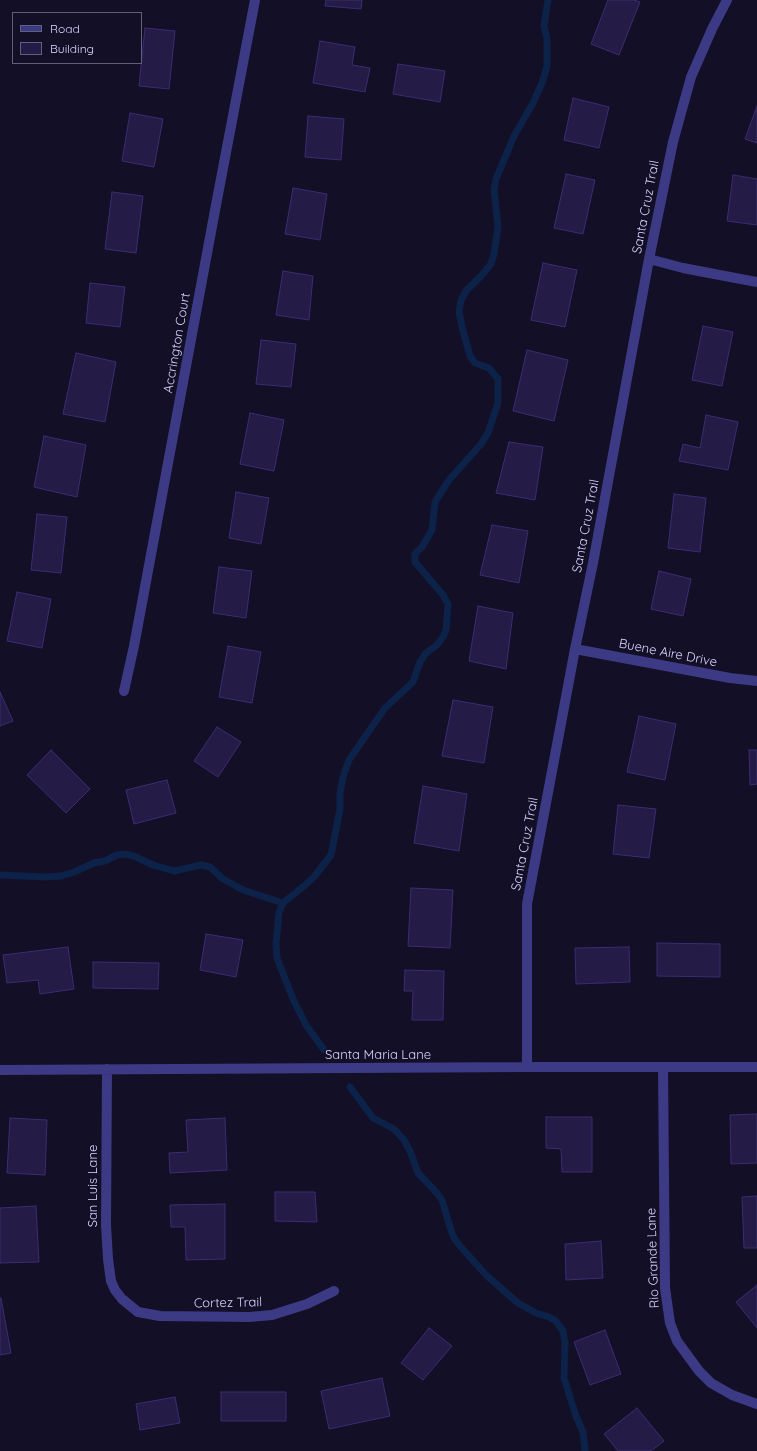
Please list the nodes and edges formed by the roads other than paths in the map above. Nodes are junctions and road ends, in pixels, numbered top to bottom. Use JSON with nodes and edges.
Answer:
{"nodes":[{"id":1,"x":255,"y":0,"type":"edge"},
{"id":2,"x":727,"y":0,"type":"edge"},
{"id":3,"x":649,"y":260,"type":"junction"},
{"id":4,"x":757,"y":282,"type":"edge"},
{"id":5,"x":575,"y":649,"type":"junction"},
{"id":6,"x":757,"y":681,"type":"edge"},
{"id":7,"x":124,"y":691,"type":"dead end"},
{"id":8,"x":526,"y":1067,"type":"junction"},
{"id":9,"x":757,"y":1067,"type":"edge"},
{"id":10,"x":663,"y":1068,"type":"junction"},
{"id":11,"x":107,"y":1069,"type":"junction"},
{"id":12,"x":0,"y":1070,"type":"edge"},
{"id":13,"x":334,"y":1292,"type":"dead end"},
{"id":14,"x":122,"y":1299,"type":"joint"},
{"id":15,"x":757,"y":1404,"type":"edge"}],
"edges":[{"from":1,"to":7,"type":"street","name":"Accrington Court"},
{"from":2,"to":3,"type":"street","name":"Santa Cruz Trail"},
{"from":3,"to":4,"type":"street"},
{"from":3,"to":5,"type":"street","name":"Santa Cruz Trail"},
{"from":5,"to":6,"type":"street","name":"Buene Aire Drive"},
{"from":5,"to":8,"type":"street","name":"Santa Cruz Trail"},
{"from":8,"to":10,"type":"street","name":"Santa Maria Lane"},
{"from":8,"to":11,"type":"street","name":"Santa Maria Lane"},
{"from":9,"to":10,"type":"street","name":"Santa Maria Lane"},
{"from":10,"to":15,"type":"street","name":"Rio Grande Lane"},
{"from":11,"to":12,"type":"street","name":"Santa Maria Lane"},
{"from":11,"to":14,"type":"street","name":"San Luis Lane"},
{"from":13,"to":14,"type":"street","name":"Cortez Trail"}]}
